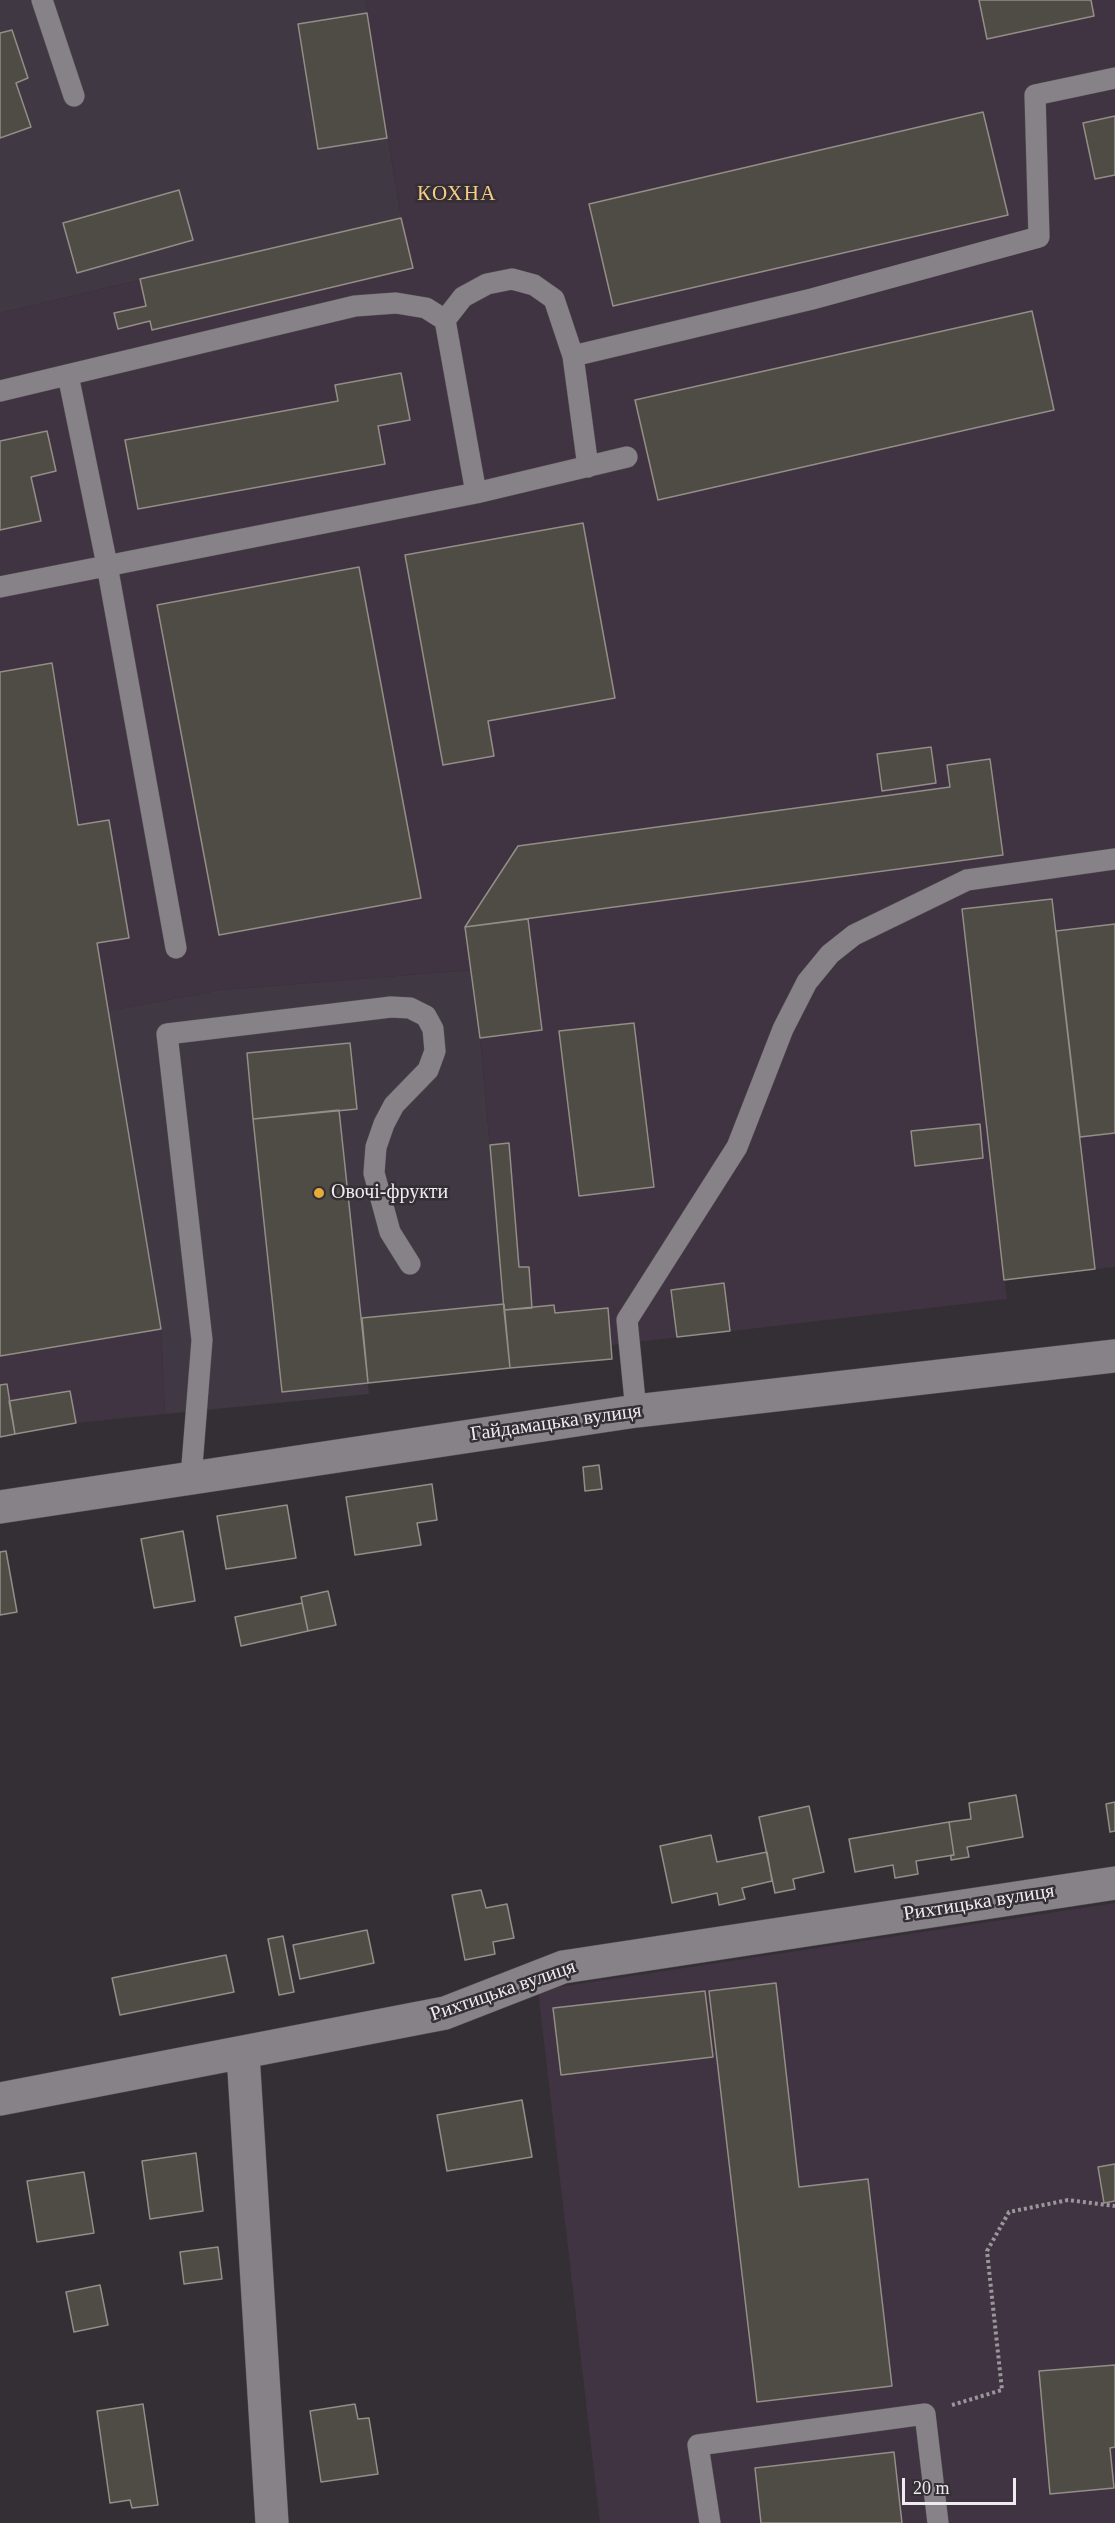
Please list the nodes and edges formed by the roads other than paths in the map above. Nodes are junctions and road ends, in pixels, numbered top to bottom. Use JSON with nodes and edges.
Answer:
{"nodes":[{"id":1,"x":42,"y":0,"type":"edge"},
{"id":2,"x":1115,"y":78,"type":"edge"},
{"id":3,"x":74,"y":96,"type":"dead end"},
{"id":4,"x":445,"y":320,"type":"junction"},
{"id":5,"x":573,"y":356,"type":"junction"},
{"id":6,"x":68,"y":375,"type":"junction"},
{"id":7,"x":0,"y":391,"type":"edge"},
{"id":8,"x":627,"y":457,"type":"dead end"},
{"id":9,"x":588,"y":467,"type":"junction"},
{"id":10,"x":476,"y":493,"type":"junction"},
{"id":11,"x":107,"y":565,"type":"junction"},
{"id":12,"x":0,"y":586,"type":"edge"},
{"id":13,"x":1115,"y":859,"type":"edge"},
{"id":14,"x":176,"y":948,"type":"dead end"},
{"id":15,"x":410,"y":1264,"type":"dead end"},
{"id":16,"x":1115,"y":1356,"type":"edge"},
{"id":17,"x":636,"y":1411,"type":"junction"},
{"id":18,"x":191,"y":1478,"type":"junction"},
{"id":19,"x":0,"y":1508,"type":"edge"},
{"id":20,"x":1115,"y":1883,"type":"edge"},
{"id":21,"x":243,"y":2054,"type":"junction"},
{"id":22,"x":0,"y":2099,"type":"edge"},
{"id":23,"x":272,"y":2523,"type":"edge"},
{"id":24,"x":710,"y":2523,"type":"edge"},
{"id":25,"x":938,"y":2523,"type":"edge"}],
"edges":[{"from":1,"to":3,"type":"lane"},
{"from":2,"to":5,"type":"lane"},
{"from":4,"to":5,"type":"lane"},
{"from":4,"to":6,"type":"lane"},
{"from":4,"to":10,"type":"lane"},
{"from":5,"to":9,"type":"lane"},
{"from":6,"to":7,"type":"lane"},
{"from":6,"to":11,"type":"lane"},
{"from":8,"to":9,"type":"lane"},
{"from":9,"to":10,"type":"lane"},
{"from":10,"to":11,"type":"lane"},
{"from":11,"to":12,"type":"lane"},
{"from":11,"to":14,"type":"lane"},
{"from":13,"to":17,"type":"lane"},
{"from":15,"to":18,"type":"lane"},
{"from":16,"to":17,"type":"street","name":"Гайдамацька вулиця"},
{"from":17,"to":18,"type":"street","name":"Гайдамацька вулиця"},
{"from":18,"to":19,"type":"street","name":"Гайдамацька вулиця"},
{"from":20,"to":21,"type":"street","name":"Рихтицька вулиця"},
{"from":21,"to":22,"type":"street","name":"Рихтицька вулиця"},
{"from":21,"to":23,"type":"street"},
{"from":24,"to":25,"type":"lane"}]}
